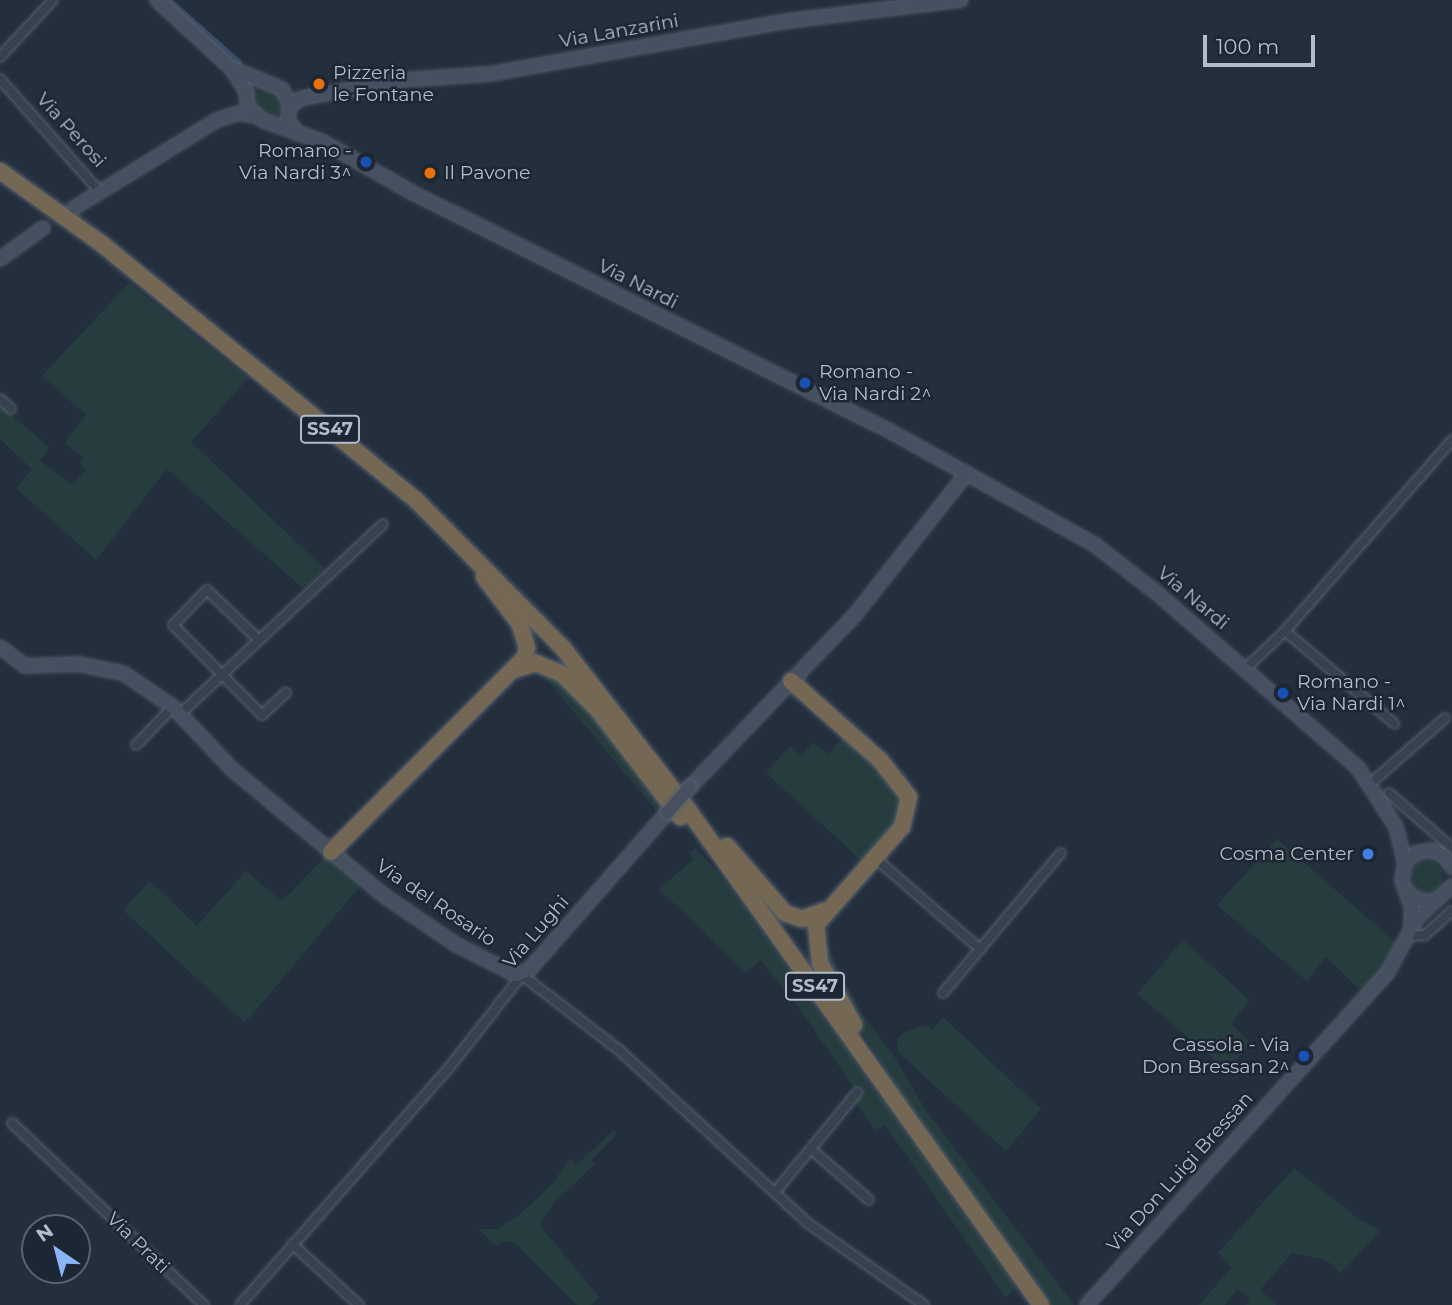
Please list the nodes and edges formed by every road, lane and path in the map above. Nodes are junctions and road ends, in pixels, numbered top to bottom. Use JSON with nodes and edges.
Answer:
{"nodes":[{"id":1,"x":53,"y":0,"type":"edge"},
{"id":2,"x":157,"y":0,"type":"edge"},
{"id":3,"x":961,"y":0,"type":"edge"},
{"id":4,"x":0,"y":57,"type":"edge"},
{"id":5,"x":231,"y":68,"type":"junction"},
{"id":6,"x":0,"y":79,"type":"edge"},
{"id":7,"x":259,"y":80,"type":"junction"},
{"id":8,"x":282,"y":89,"type":"junction"},
{"id":9,"x":324,"y":93,"type":"junction"},
{"id":10,"x":245,"y":94,"type":"junction"},
{"id":11,"x":289,"y":109,"type":"junction"},
{"id":12,"x":256,"y":116,"type":"junction"},
{"id":13,"x":224,"y":117,"type":"junction"},
{"id":14,"x":271,"y":122,"type":"junction"},
{"id":15,"x":302,"y":136,"type":"junction"},
{"id":16,"x":0,"y":171,"type":"edge"},
{"id":17,"x":0,"y":182,"type":"edge"},
{"id":18,"x":100,"y":192,"type":"junction"},
{"id":19,"x":74,"y":208,"type":"dead end"},
{"id":20,"x":43,"y":228,"type":"dead end"},
{"id":21,"x":0,"y":258,"type":"edge"},
{"id":22,"x":134,"y":274,"type":"junction"},
{"id":23,"x":0,"y":399,"type":"edge"},
{"id":24,"x":10,"y":409,"type":"dead end"},
{"id":25,"x":1452,"y":439,"type":"edge"},
{"id":26,"x":962,"y":470,"type":"junction"},
{"id":27,"x":383,"y":524,"type":"dead end"},
{"id":28,"x":454,"y":535,"type":"junction"},
{"id":29,"x":1285,"y":631,"type":"junction"},
{"id":30,"x":259,"y":640,"type":"junction"},
{"id":31,"x":0,"y":647,"type":"edge"},
{"id":32,"x":517,"y":669,"type":"junction"},
{"id":33,"x":1245,"y":669,"type":"junction"},
{"id":34,"x":223,"y":674,"type":"junction"},
{"id":35,"x":791,"y":681,"type":"junction"},
{"id":36,"x":285,"y":693,"type":"dead end"},
{"id":37,"x":176,"y":710,"type":"junction"},
{"id":38,"x":1445,"y":718,"type":"dead end"},
{"id":39,"x":1394,"y":723,"type":"dead end"},
{"id":40,"x":136,"y":745,"type":"dead end"},
{"id":41,"x":661,"y":771,"type":"junction"},
{"id":42,"x":1370,"y":784,"type":"junction"},
{"id":43,"x":1389,"y":793,"type":"dead end"},
{"id":44,"x":684,"y":795,"type":"junction"},
{"id":45,"x":1407,"y":809,"type":"junction"},
{"id":46,"x":1394,"y":823,"type":"junction"},
{"id":47,"x":1452,"y":848,"type":"edge"},
{"id":48,"x":1425,"y":850,"type":"junction"},
{"id":49,"x":331,"y":852,"type":"junction"},
{"id":50,"x":1061,"y":853,"type":"dead end"},
{"id":51,"x":874,"y":857,"type":"junction"},
{"id":52,"x":1405,"y":863,"type":"junction"},
{"id":53,"x":1451,"y":865,"type":"edge"},
{"id":54,"x":739,"y":881,"type":"junction"},
{"id":55,"x":1452,"y":886,"type":"edge"},
{"id":56,"x":1405,"y":889,"type":"junction"},
{"id":57,"x":1434,"y":901,"type":"junction"},
{"id":58,"x":824,"y":911,"type":"junction"},
{"id":59,"x":1452,"y":911,"type":"edge"},
{"id":60,"x":1408,"y":936,"type":"junction"},
{"id":61,"x":980,"y":949,"type":"junction"},
{"id":62,"x":522,"y":975,"type":"junction"},
{"id":63,"x":943,"y":993,"type":"dead end"},
{"id":64,"x":891,"y":1092,"type":"junction"},
{"id":65,"x":857,"y":1093,"type":"dead end"},
{"id":66,"x":12,"y":1123,"type":"dead end"},
{"id":67,"x":811,"y":1149,"type":"junction"},
{"id":68,"x":775,"y":1192,"type":"junction"},
{"id":69,"x":869,"y":1200,"type":"dead end"},
{"id":70,"x":292,"y":1244,"type":"junction"},
{"id":71,"x":204,"y":1305,"type":"edge"},
{"id":72,"x":240,"y":1305,"type":"edge"},
{"id":73,"x":359,"y":1305,"type":"edge"},
{"id":74,"x":924,"y":1305,"type":"edge"},
{"id":75,"x":1041,"y":1305,"type":"edge"},
{"id":76,"x":1087,"y":1305,"type":"edge"}],
"edges":[{"from":1,"to":4,"type":"street"},
{"from":2,"to":5,"type":"main road"},
{"from":3,"to":9,"type":"main road","name":"Via Lanzarini"},
{"from":5,"to":7,"type":"main road"},
{"from":5,"to":10,"type":"main road"},
{"from":6,"to":18,"type":"street","name":"Via Perosi"},
{"from":7,"to":8,"type":"main road"},
{"from":7,"to":10,"type":"main road"},
{"from":8,"to":9,"type":"main road","name":"Via Lanzarini"},
{"from":8,"to":11,"type":"main road"},
{"from":9,"to":11,"type":"main road","name":"Via Lanzarini"},
{"from":10,"to":12,"type":"main road"},
{"from":10,"to":13,"type":"main road","name":"Via Perosi"},
{"from":11,"to":14,"type":"main road"},
{"from":11,"to":15,"type":"main road"},
{"from":12,"to":13,"type":"main road"},
{"from":12,"to":14,"type":"main road","name":"Via Nardi"},
{"from":13,"to":18,"type":"main road","name":"Via Perosi"},
{"from":14,"to":15,"type":"main road","name":"Via Nardi"},
{"from":15,"to":26,"type":"main road","name":"Via Nardi"},
{"from":16,"to":22,"type":"highway","number":"SS47"},
{"from":17,"to":22,"type":"highway","number":"SS47"},
{"from":18,"to":19,"type":"main road"},
{"from":20,"to":21,"type":"main road"},
{"from":22,"to":28,"type":"highway","number":"SS47"},
{"from":23,"to":24,"type":"street"},
{"from":25,"to":29,"type":"street"},
{"from":26,"to":33,"type":"main road","name":"Via Nardi"},
{"from":26,"to":35,"type":"main road","name":"Via Lughi"},
{"from":27,"to":30,"type":"street"},
{"from":28,"to":32,"type":"highway"},
{"from":28,"to":41,"type":"highway","number":"SS47"},
{"from":29,"to":33,"type":"street"},
{"from":29,"to":39,"type":"street"},
{"from":30,"to":34,"type":"street"},
{"from":30,"to":34,"type":"street"},
{"from":31,"to":37,"type":"main road","name":"Via del Rosario"},
{"from":32,"to":49,"type":"highway"},
{"from":32,"to":54,"type":"highway"},
{"from":33,"to":42,"type":"main road","name":"Via Nardi"},
{"from":34,"to":36,"type":"street"},
{"from":34,"to":37,"type":"street"},
{"from":35,"to":44,"type":"main road","name":"Via Lughi"},
{"from":35,"to":51,"type":"highway"},
{"from":37,"to":40,"type":"street"},
{"from":37,"to":49,"type":"main road","name":"Via del Rosario"},
{"from":38,"to":42,"type":"street"},
{"from":41,"to":44,"type":"highway","number":"SS47"},
{"from":41,"to":58,"type":"highway"},
{"from":42,"to":46,"type":"main road","name":"Via Nardi"},
{"from":43,"to":45,"type":"street"},
{"from":44,"to":54,"type":"highway","number":"SS47"},
{"from":44,"to":62,"type":"main road","name":"Via Lughi","bridge":true},
{"from":45,"to":46,"type":"street"},
{"from":45,"to":47,"type":"street"},
{"from":46,"to":48,"type":"main road","name":"Via Nardi"},
{"from":46,"to":52,"type":"main road","name":"Via Nardi"},
{"from":48,"to":52,"type":"main road"},
{"from":48,"to":53,"type":"main road","name":"Via Nardi"},
{"from":49,"to":62,"type":"main road","name":"Via del Rosario"},
{"from":50,"to":61,"type":"street"},
{"from":51,"to":58,"type":"highway"},
{"from":51,"to":61,"type":"street"},
{"from":52,"to":56,"type":"main road","name":"Via Nardi"},
{"from":54,"to":64,"type":"highway","number":"SS47"},
{"from":55,"to":57,"type":"main road","name":"Via Don Luigi Bressan"},
{"from":56,"to":57,"type":"main road"},
{"from":56,"to":60,"type":"main road","name":"Via Don Luigi Bressan"},
{"from":57,"to":60,"type":"main road","name":"Via Don Luigi Bressan"},
{"from":58,"to":64,"type":"highway"},
{"from":59,"to":60,"type":"street"},
{"from":60,"to":76,"type":"main road","name":"Via Don Luigi Bressan"},
{"from":61,"to":63,"type":"street"},
{"from":62,"to":68,"type":"street","name":"Via del Rosario"},
{"from":62,"to":70,"type":"street","name":"Via Lughi"},
{"from":64,"to":75,"type":"highway","number":"SS47"},
{"from":65,"to":67,"type":"street"},
{"from":66,"to":71,"type":"street","name":"Via Prati"},
{"from":67,"to":68,"type":"street"},
{"from":67,"to":69,"type":"street"},
{"from":68,"to":74,"type":"street","name":"Via del Rosario"},
{"from":70,"to":72,"type":"street","name":"Via Lughi"},
{"from":70,"to":73,"type":"street"}]}
